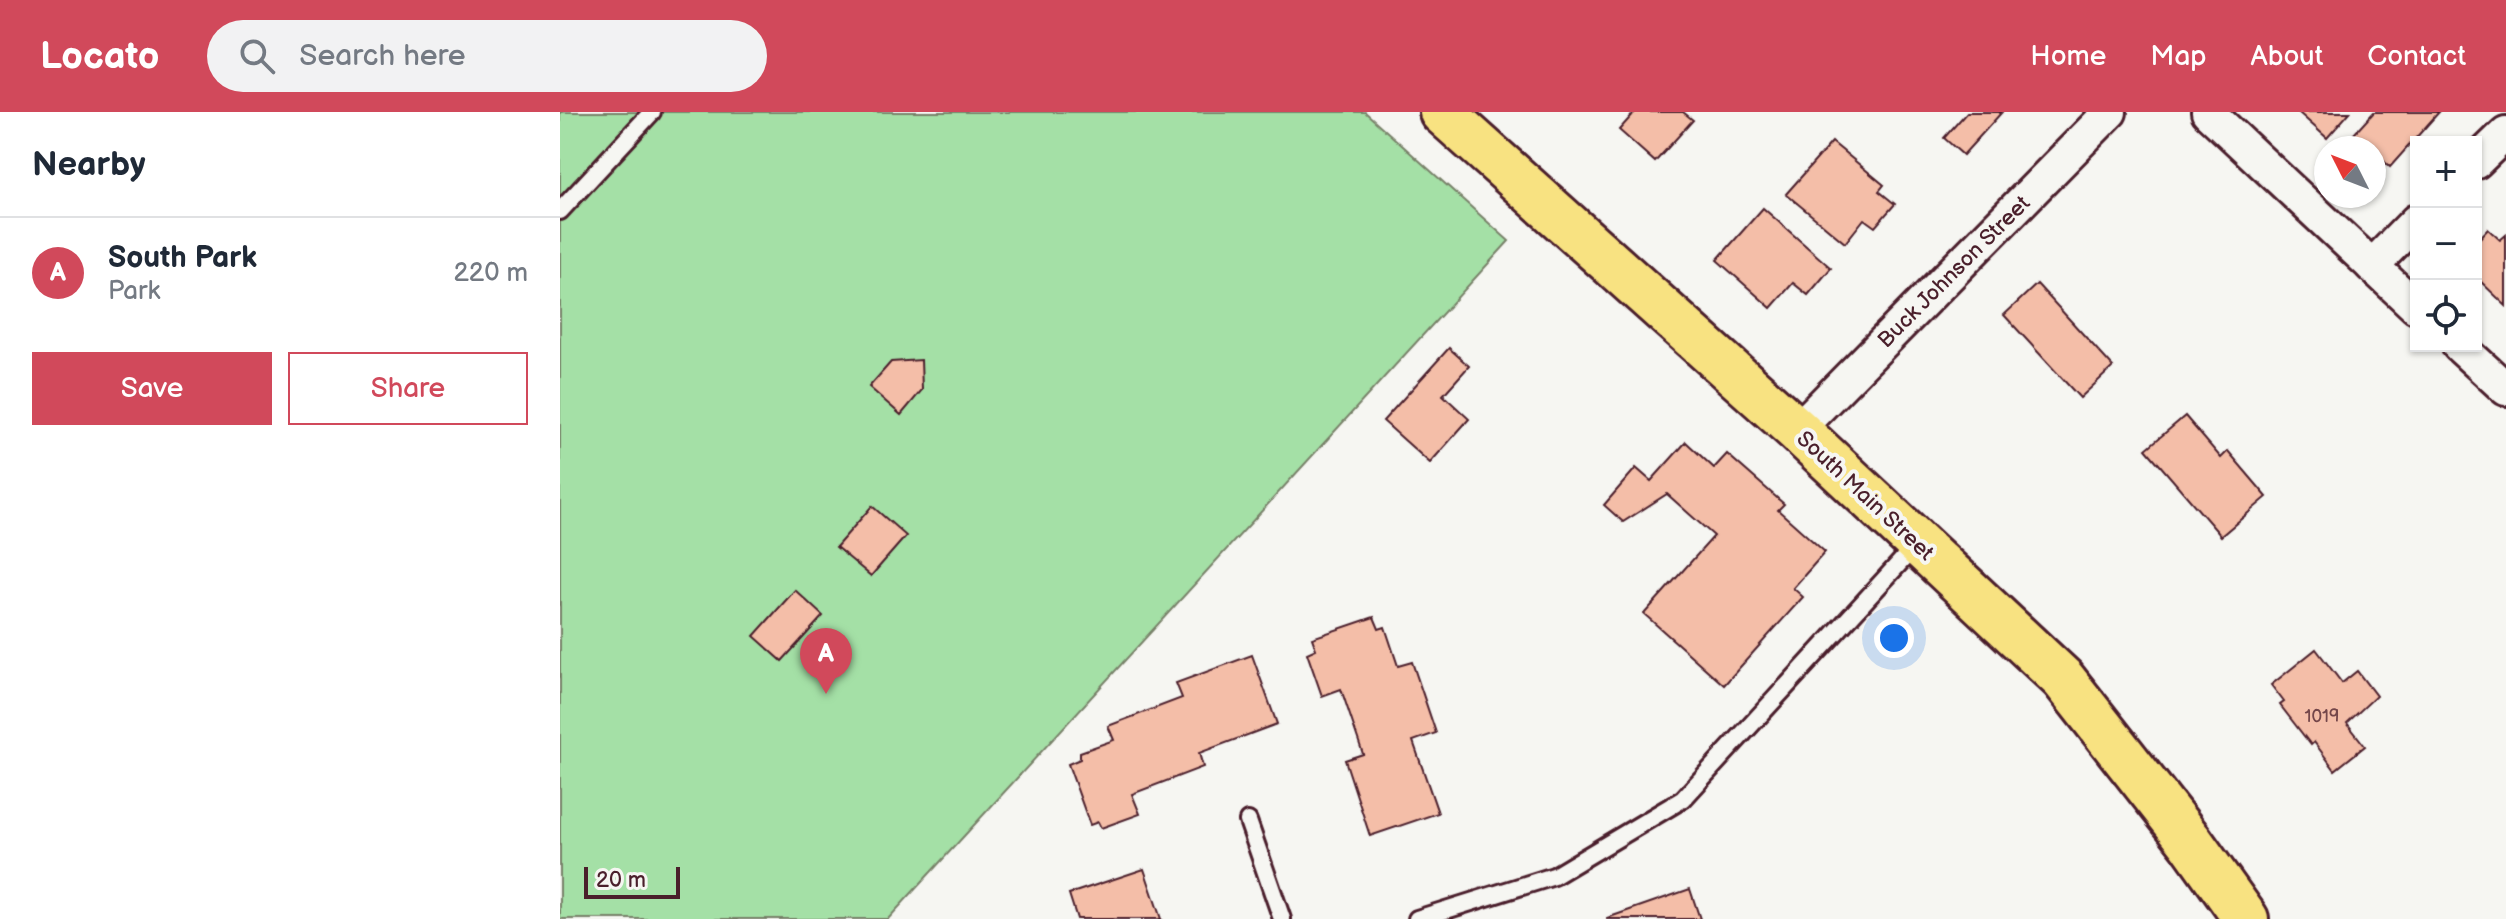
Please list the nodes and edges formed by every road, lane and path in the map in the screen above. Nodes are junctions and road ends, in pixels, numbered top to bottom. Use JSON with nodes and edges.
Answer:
{"nodes":[{"id":1,"x":652,"y":112,"type":"edge"},
{"id":2,"x":1442,"y":112,"type":"edge"},
{"id":3,"x":2110,"y":112,"type":"edge"},
{"id":4,"x":2208,"y":112,"type":"edge"},
{"id":5,"x":2506,"y":133,"type":"edge"},
{"id":6,"x":2482,"y":156,"type":"edge"},
{"id":7,"x":560,"y":211,"type":"edge"},
{"id":8,"x":2410,"y":227,"type":"edge"},
{"id":9,"x":2372,"y":266,"type":"junction"},
{"id":10,"x":2410,"y":301,"type":"edge"},
{"id":11,"x":2466,"y":352,"type":"edge"},
{"id":12,"x":2506,"y":389,"type":"edge"},
{"id":13,"x":1797,"y":430,"type":"junction"},
{"id":14,"x":1917,"y":544,"type":"junction"},
{"id":15,"x":1248,"y":821,"type":"dead end"},
{"id":16,"x":1446,"y":915,"type":"edge"},
{"id":17,"x":1282,"y":919,"type":"edge"},
{"id":18,"x":1417,"y":919,"type":"edge"},
{"id":19,"x":2246,"y":919,"type":"edge"}],
"edges":[{"from":1,"to":7,"type":"lane"},
{"from":2,"to":13,"type":"highway","name":"South Main Street"},
{"from":3,"to":13,"type":"street","name":"Buck Johnson Street"},
{"from":4,"to":9,"type":"street"},
{"from":5,"to":6,"type":"street"},
{"from":8,"to":9,"type":"street"},
{"from":9,"to":10,"type":"street"},
{"from":11,"to":12,"type":"street"},
{"from":13,"to":14,"type":"highway","name":"South Main Street"},
{"from":14,"to":16,"type":"lane"},
{"from":14,"to":19,"type":"highway","name":"South Main Street"},
{"from":15,"to":17,"type":"lane"},
{"from":16,"to":18,"type":"lane"}]}
